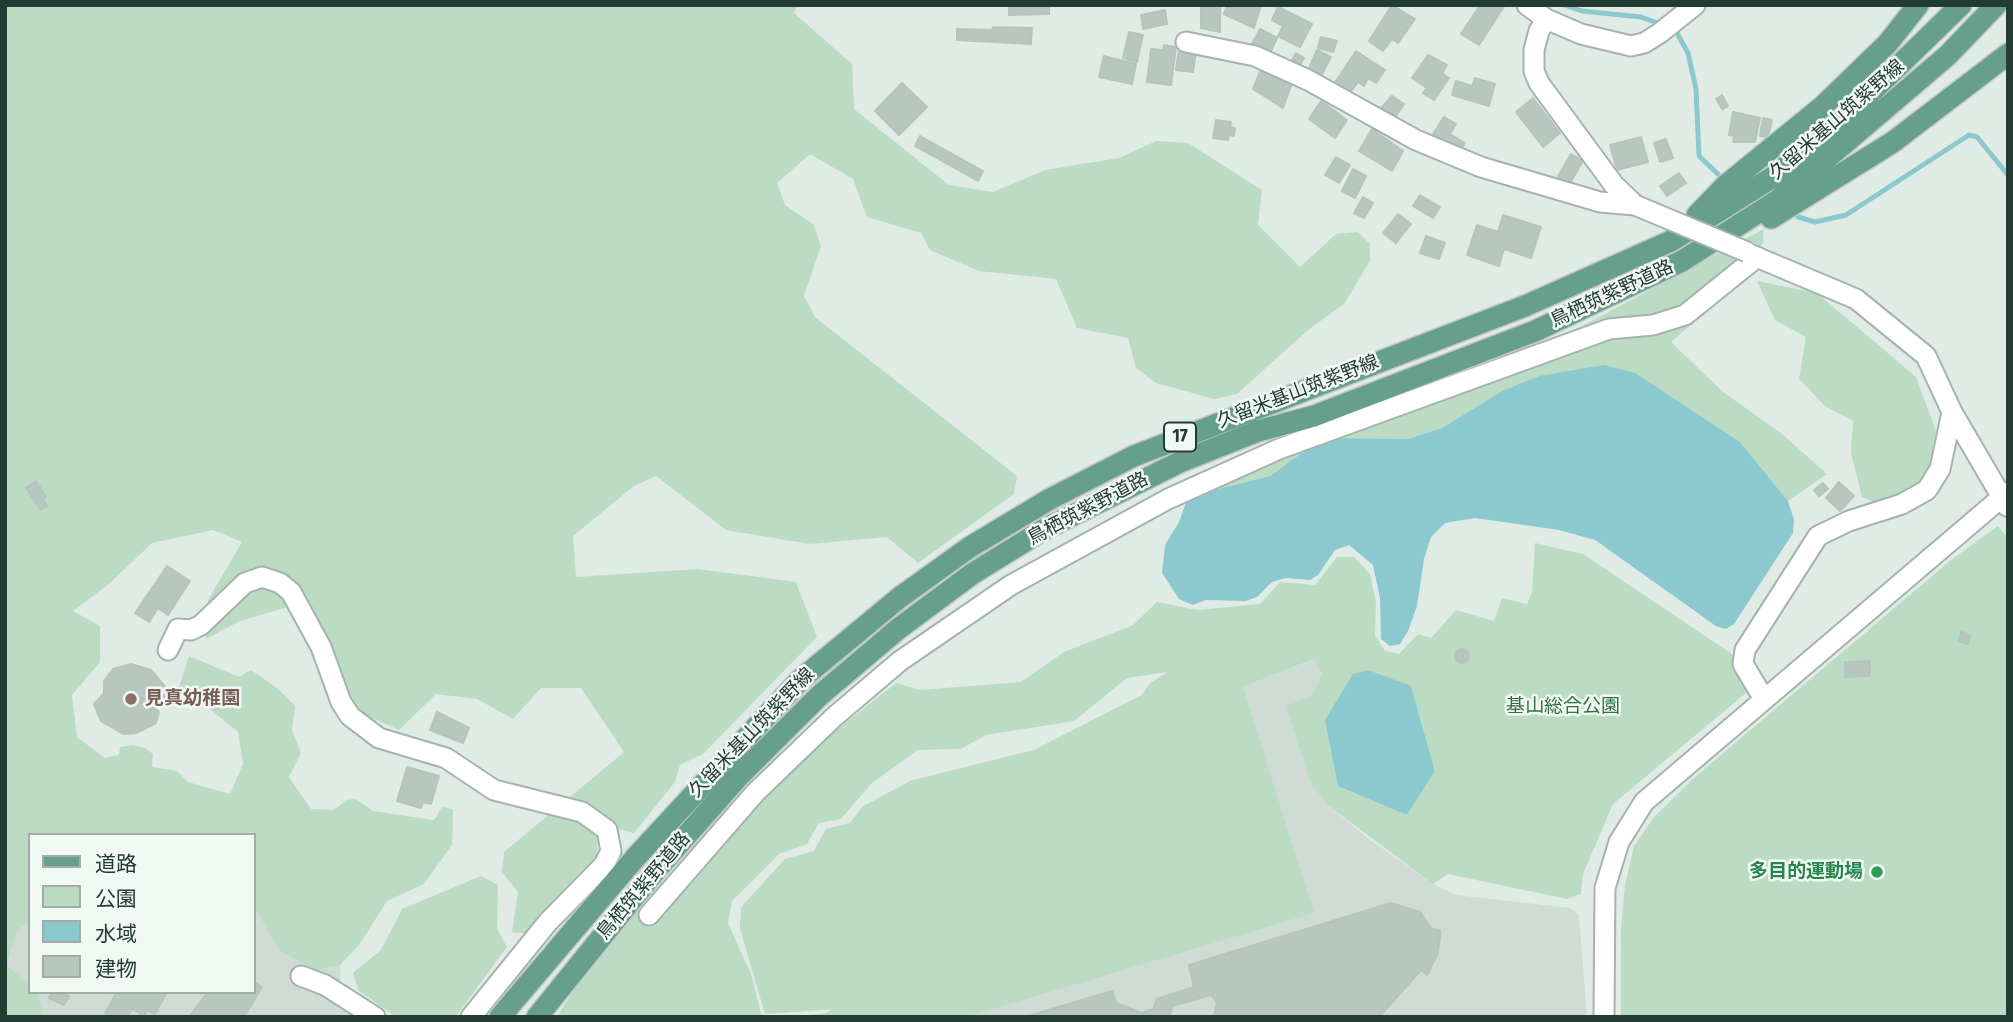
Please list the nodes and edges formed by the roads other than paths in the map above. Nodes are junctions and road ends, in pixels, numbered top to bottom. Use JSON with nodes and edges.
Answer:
{"nodes":[{"id":1,"x":1527,"y":5,"type":"edge"},
{"id":2,"x":1695,"y":5,"type":"edge"},
{"id":3,"x":1918,"y":5,"type":"edge"},
{"id":4,"x":1961,"y":5,"type":"edge"},
{"id":5,"x":1996,"y":5,"type":"edge"},
{"id":6,"x":1546,"y":19,"type":"junction"},
{"id":7,"x":1186,"y":42,"type":"dead end"},
{"id":8,"x":2008,"y":54,"type":"edge"},
{"id":9,"x":1635,"y":205,"type":"junction"},
{"id":10,"x":1671,"y":241,"type":"junction"},
{"id":11,"x":1752,"y":255,"type":"junction"},
{"id":12,"x":1682,"y":261,"type":"junction"},
{"id":13,"x":1952,"y":412,"type":"junction"},
{"id":14,"x":2006,"y":498,"type":"edge"},
{"id":15,"x":168,"y":650,"type":"dead end"},
{"id":16,"x":1764,"y":699,"type":"junction"},
{"id":17,"x":649,"y":915,"type":"dead end"},
{"id":18,"x":300,"y":976,"type":"dead end"},
{"id":19,"x":374,"y":1017,"type":"edge"},
{"id":20,"x":471,"y":1017,"type":"edge"},
{"id":21,"x":500,"y":1017,"type":"edge"},
{"id":22,"x":537,"y":1017,"type":"edge"},
{"id":23,"x":1604,"y":1017,"type":"edge"}],
"edges":[{"from":1,"to":6,"type":"street"},
{"from":2,"to":6,"type":"street"},
{"from":3,"to":10,"type":"main road"},
{"from":4,"to":10,"type":"main road","name":"久留米基山筑紫野線","number":"17"},
{"from":5,"to":12,"type":"main road","name":"鳥栖筑紫野道路","number":"17"},
{"from":6,"to":9,"type":"street"},
{"from":7,"to":9,"type":"street"},
{"from":8,"to":12,"type":"main road"},
{"from":9,"to":11,"type":"street","bridge":true},
{"from":10,"to":21,"type":"main road","name":"久留米基山筑紫野線","number":"17"},
{"from":11,"to":13,"type":"street"},
{"from":11,"to":17,"type":"street"},
{"from":12,"to":22,"type":"main road","name":"鳥栖筑紫野道路","number":"17"},
{"from":13,"to":14,"type":"street"},
{"from":13,"to":16,"type":"street"},
{"from":14,"to":16,"type":"street"},
{"from":15,"to":20,"type":"street"},
{"from":16,"to":23,"type":"street"},
{"from":18,"to":19,"type":"street"}]}
